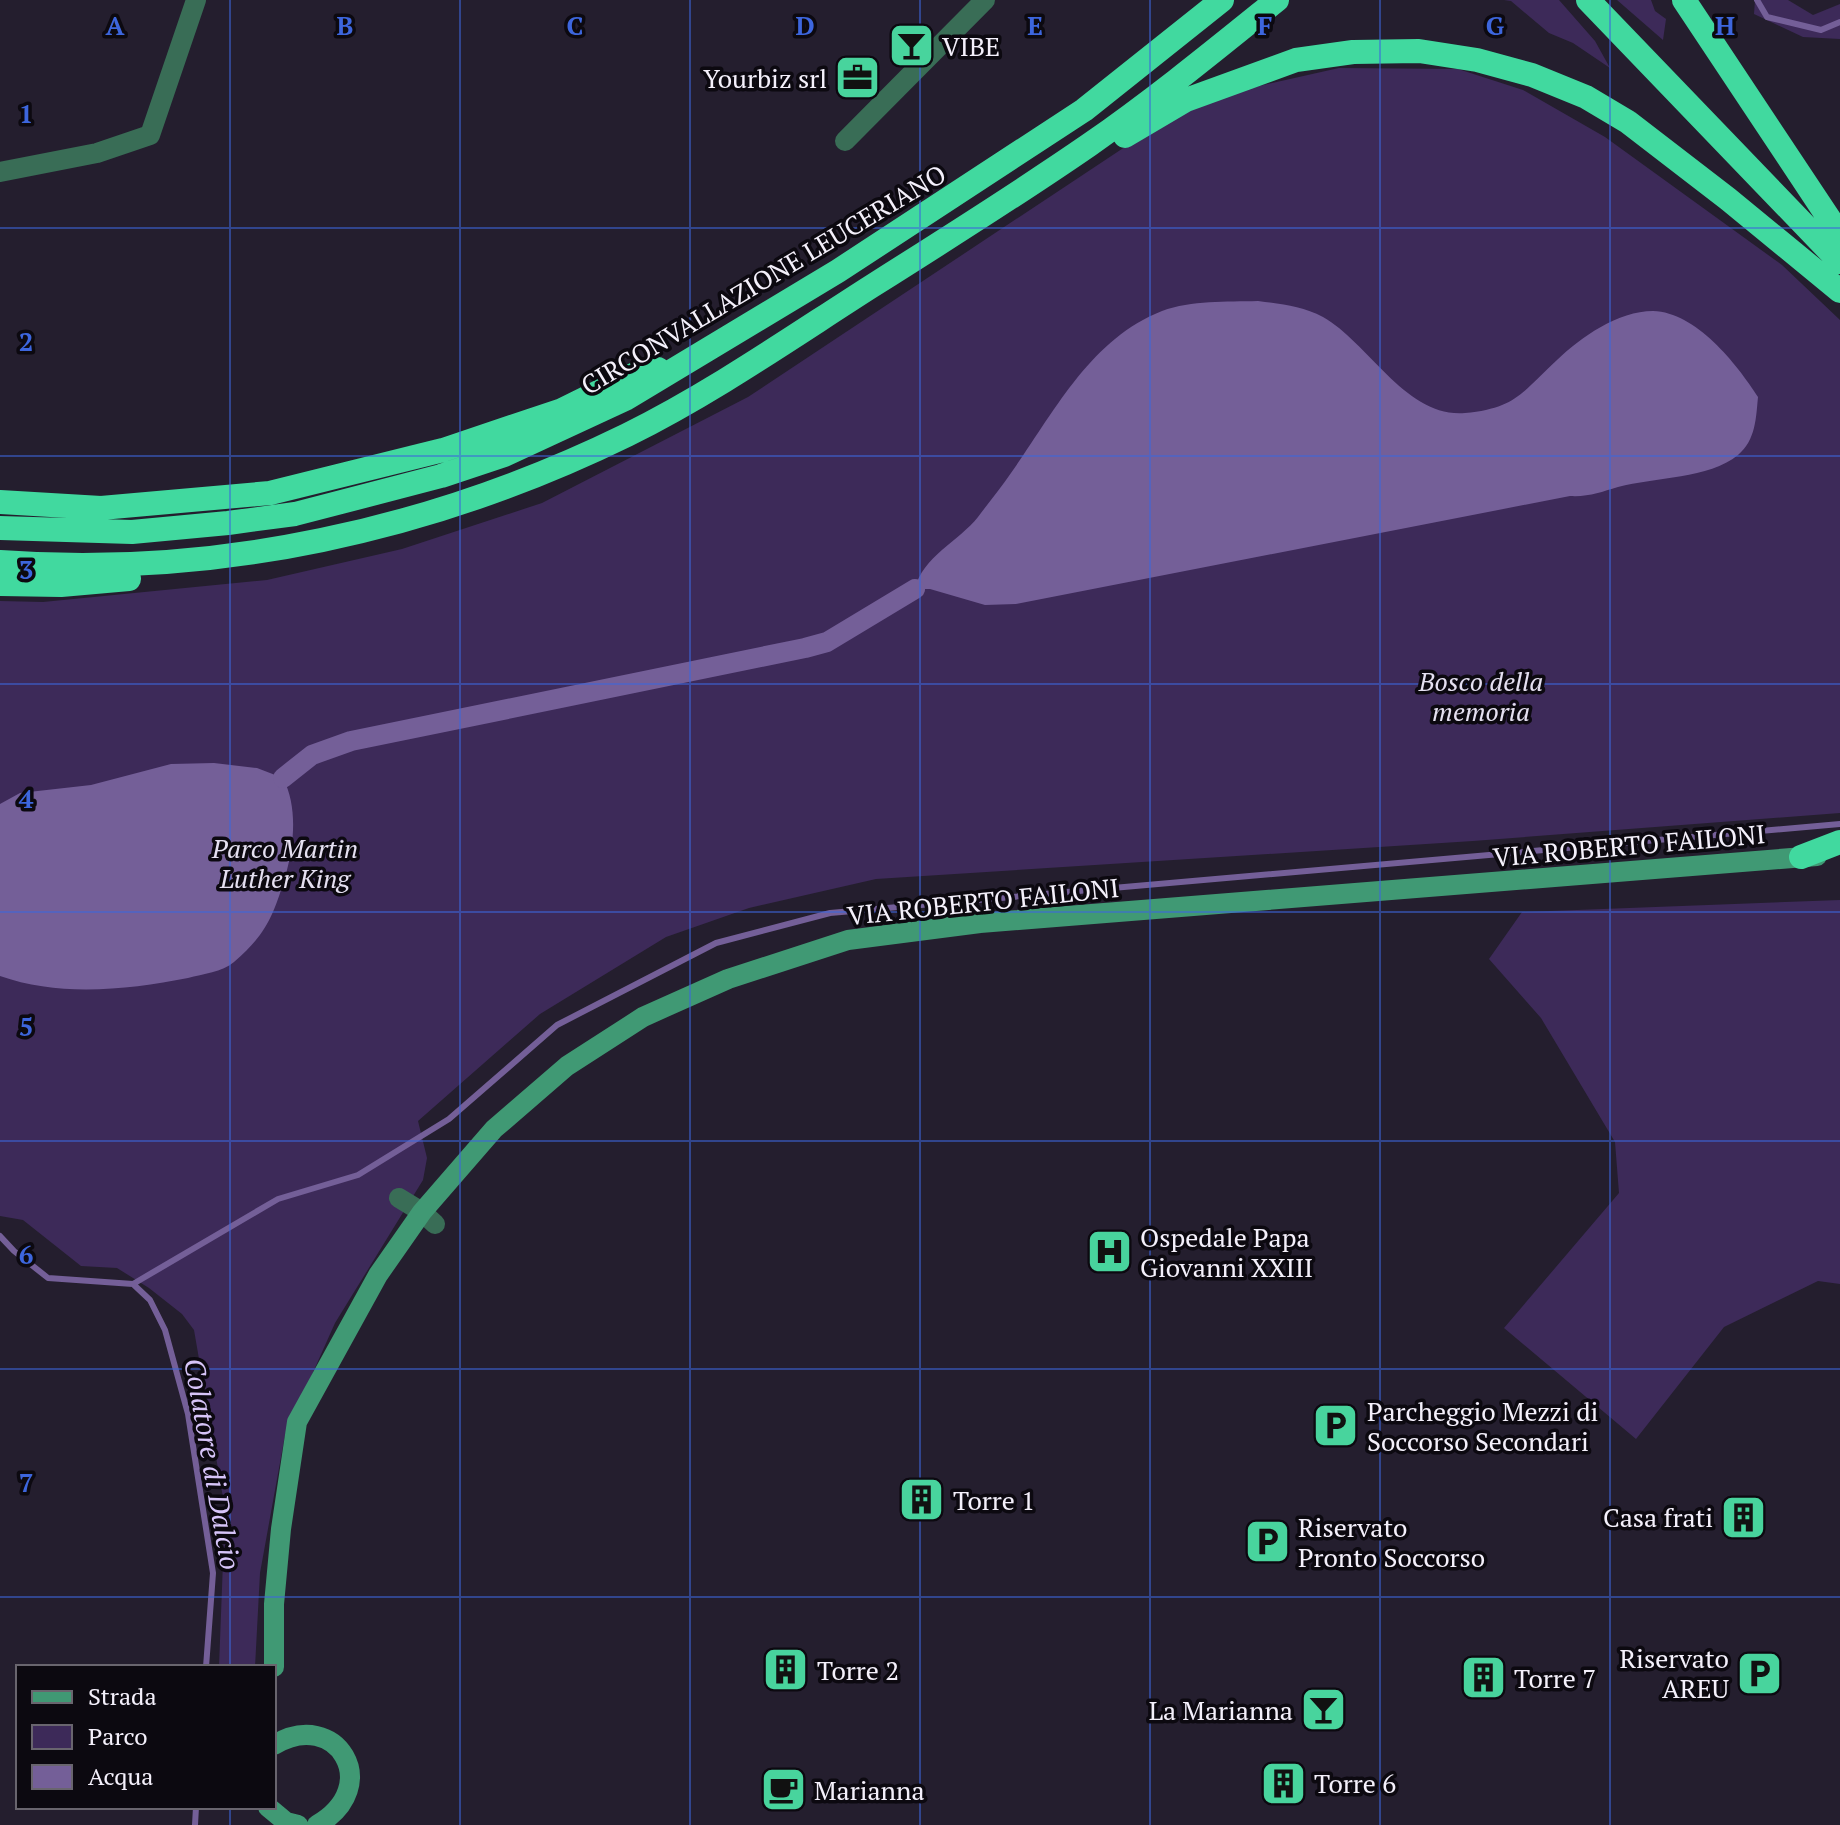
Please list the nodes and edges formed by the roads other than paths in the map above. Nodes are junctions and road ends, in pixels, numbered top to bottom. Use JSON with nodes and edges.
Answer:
{"nodes":[{"id":1,"x":196,"y":0,"type":"edge"},
{"id":2,"x":985,"y":0,"type":"edge"},
{"id":3,"x":1222,"y":0,"type":"edge"},
{"id":4,"x":1277,"y":0,"type":"edge"},
{"id":5,"x":1588,"y":0,"type":"edge"},
{"id":6,"x":1684,"y":0,"type":"edge"},
{"id":7,"x":845,"y":141,"type":"dead end"},
{"id":8,"x":1091,"y":143,"type":"junction"},
{"id":9,"x":0,"y":172,"type":"edge"},
{"id":10,"x":1840,"y":235,"type":"edge"},
{"id":11,"x":1840,"y":262,"type":"edge"},
{"id":12,"x":1840,"y":291,"type":"edge"},
{"id":13,"x":688,"y":362,"type":"junction"},
{"id":14,"x":0,"y":502,"type":"edge"},
{"id":15,"x":0,"y":528,"type":"edge"},
{"id":16,"x":299,"y":546,"type":"junction"},
{"id":17,"x":0,"y":562,"type":"edge"},
{"id":18,"x":0,"y":584,"type":"edge"},
{"id":19,"x":1840,"y":842,"type":"edge"},
{"id":20,"x":1840,"y":855,"type":"edge"},
{"id":21,"x":1801,"y":857,"type":"junction"},
{"id":22,"x":399,"y":1198,"type":"dead end"},
{"id":23,"x":428,"y":1218,"type":"junction"},
{"id":24,"x":274,"y":1665,"type":"edge"},
{"id":25,"x":276,"y":1744,"type":"edge"},
{"id":26,"x":271,"y":1815,"type":"edge"},
{"id":27,"x":318,"y":1824,"type":"edge"},
{"id":28,"x":298,"y":1825,"type":"edge"},
{"id":29,"x":310,"y":1825,"type":"edge"}],
"edges":[{"from":1,"to":9,"type":"street"},
{"from":2,"to":7,"type":"street"},
{"from":3,"to":13,"type":"highway","name":"CIRCONVALLAZIONE LEUCERIANO"},
{"from":4,"to":8,"type":"highway"},
{"from":5,"to":11,"type":"highway"},
{"from":6,"to":10,"type":"highway"},
{"from":8,"to":12,"type":"highway"},
{"from":8,"to":16,"type":"highway"},
{"from":13,"to":14,"type":"highway"},
{"from":13,"to":15,"type":"highway","name":"CIRCONVALLAZIONE LEUCERIANO"},
{"from":16,"to":17,"type":"highway"},
{"from":16,"to":18,"type":"highway"},
{"from":19,"to":21,"type":"highway"},
{"from":20,"to":21,"type":"street","name":"VIA ROBERTO FAILONI"},
{"from":21,"to":23,"type":"street","name":"VIA ROBERTO FAILONI"},
{"from":22,"to":23,"type":"street"},
{"from":23,"to":24,"type":"street","name":"VIA ROBERTO FAILONI"},
{"from":25,"to":27,"type":"street"},
{"from":26,"to":28,"type":"street"},
{"from":27,"to":29,"type":"street"}]}
